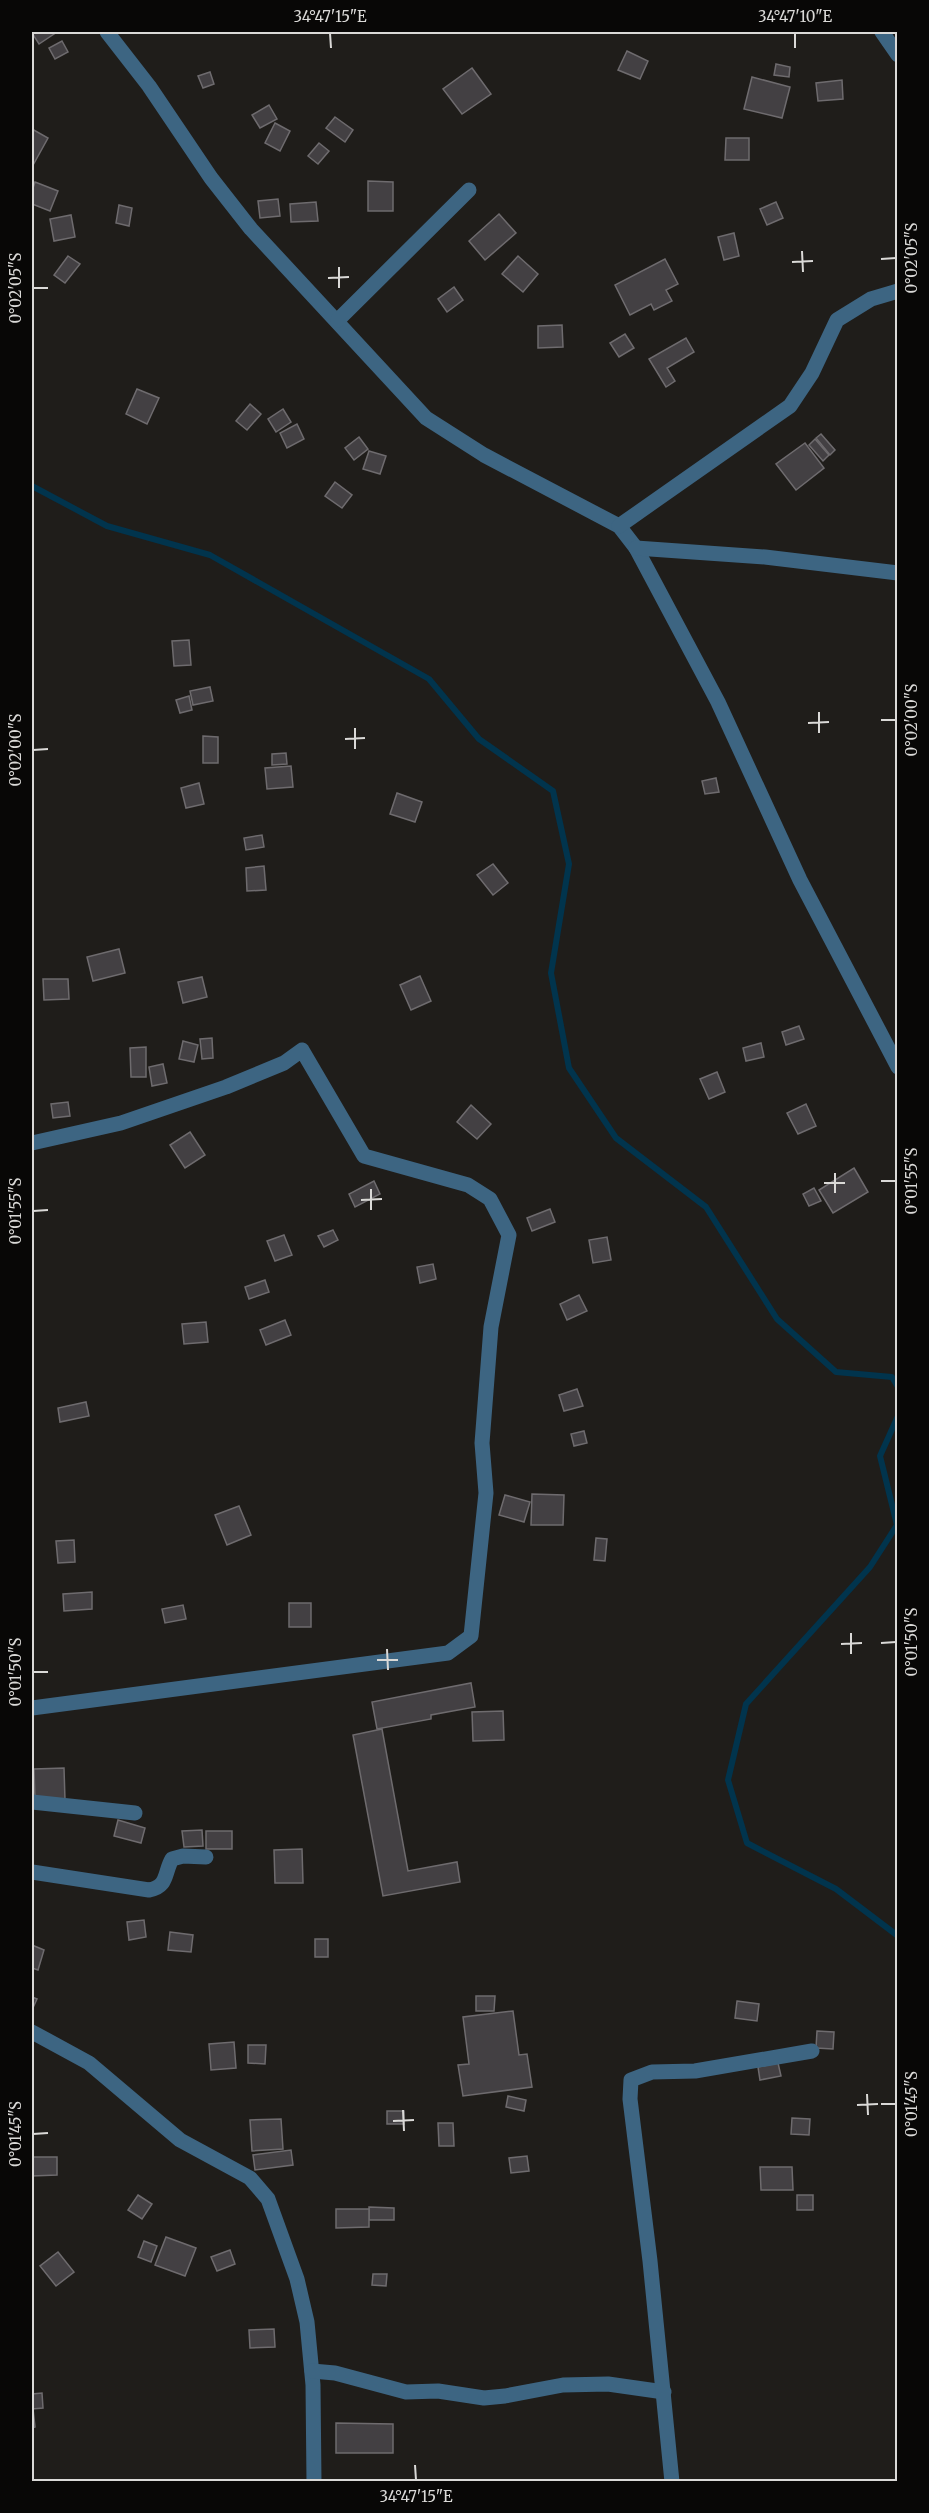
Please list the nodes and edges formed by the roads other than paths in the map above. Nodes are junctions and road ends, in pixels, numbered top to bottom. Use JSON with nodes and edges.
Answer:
{"nodes":[{"id":1,"x":107,"y":32,"type":"edge"},
{"id":2,"x":882,"y":32,"type":"edge"},
{"id":3,"x":897,"y":55,"type":"edge"},
{"id":4,"x":469,"y":190,"type":"dead end"},
{"id":5,"x":897,"y":291,"type":"edge"},
{"id":6,"x":338,"y":320,"type":"junction"},
{"id":7,"x":619,"y":526,"type":"junction"},
{"id":8,"x":636,"y":548,"type":"junction"},
{"id":9,"x":897,"y":573,"type":"edge"},
{"id":10,"x":897,"y":1067,"type":"edge"},
{"id":11,"x":32,"y":1143,"type":"edge"},
{"id":12,"x":32,"y":1708,"type":"edge"},
{"id":13,"x":32,"y":1802,"type":"edge"},
{"id":14,"x":135,"y":1813,"type":"dead end"},
{"id":15,"x":206,"y":1857,"type":"dead end"},
{"id":16,"x":32,"y":1872,"type":"edge"},
{"id":17,"x":32,"y":2032,"type":"edge"},
{"id":18,"x":812,"y":2050,"type":"dead end"},
{"id":19,"x":312,"y":2371,"type":"junction"},
{"id":20,"x":664,"y":2392,"type":"junction"},
{"id":21,"x":314,"y":2481,"type":"edge"},
{"id":22,"x":672,"y":2481,"type":"edge"}],
"edges":[{"from":1,"to":6,"type":"street"},
{"from":2,"to":3,"type":"street"},
{"from":4,"to":6,"type":"street"},
{"from":5,"to":7,"type":"street"},
{"from":6,"to":7,"type":"street"},
{"from":7,"to":8,"type":"street"},
{"from":8,"to":9,"type":"street"},
{"from":8,"to":10,"type":"street"},
{"from":11,"to":12,"type":"street"},
{"from":13,"to":14,"type":"street"},
{"from":15,"to":16,"type":"street"},
{"from":17,"to":19,"type":"street"},
{"from":18,"to":20,"type":"street"},
{"from":19,"to":20,"type":"street"},
{"from":19,"to":21,"type":"street"},
{"from":20,"to":22,"type":"street"}]}
